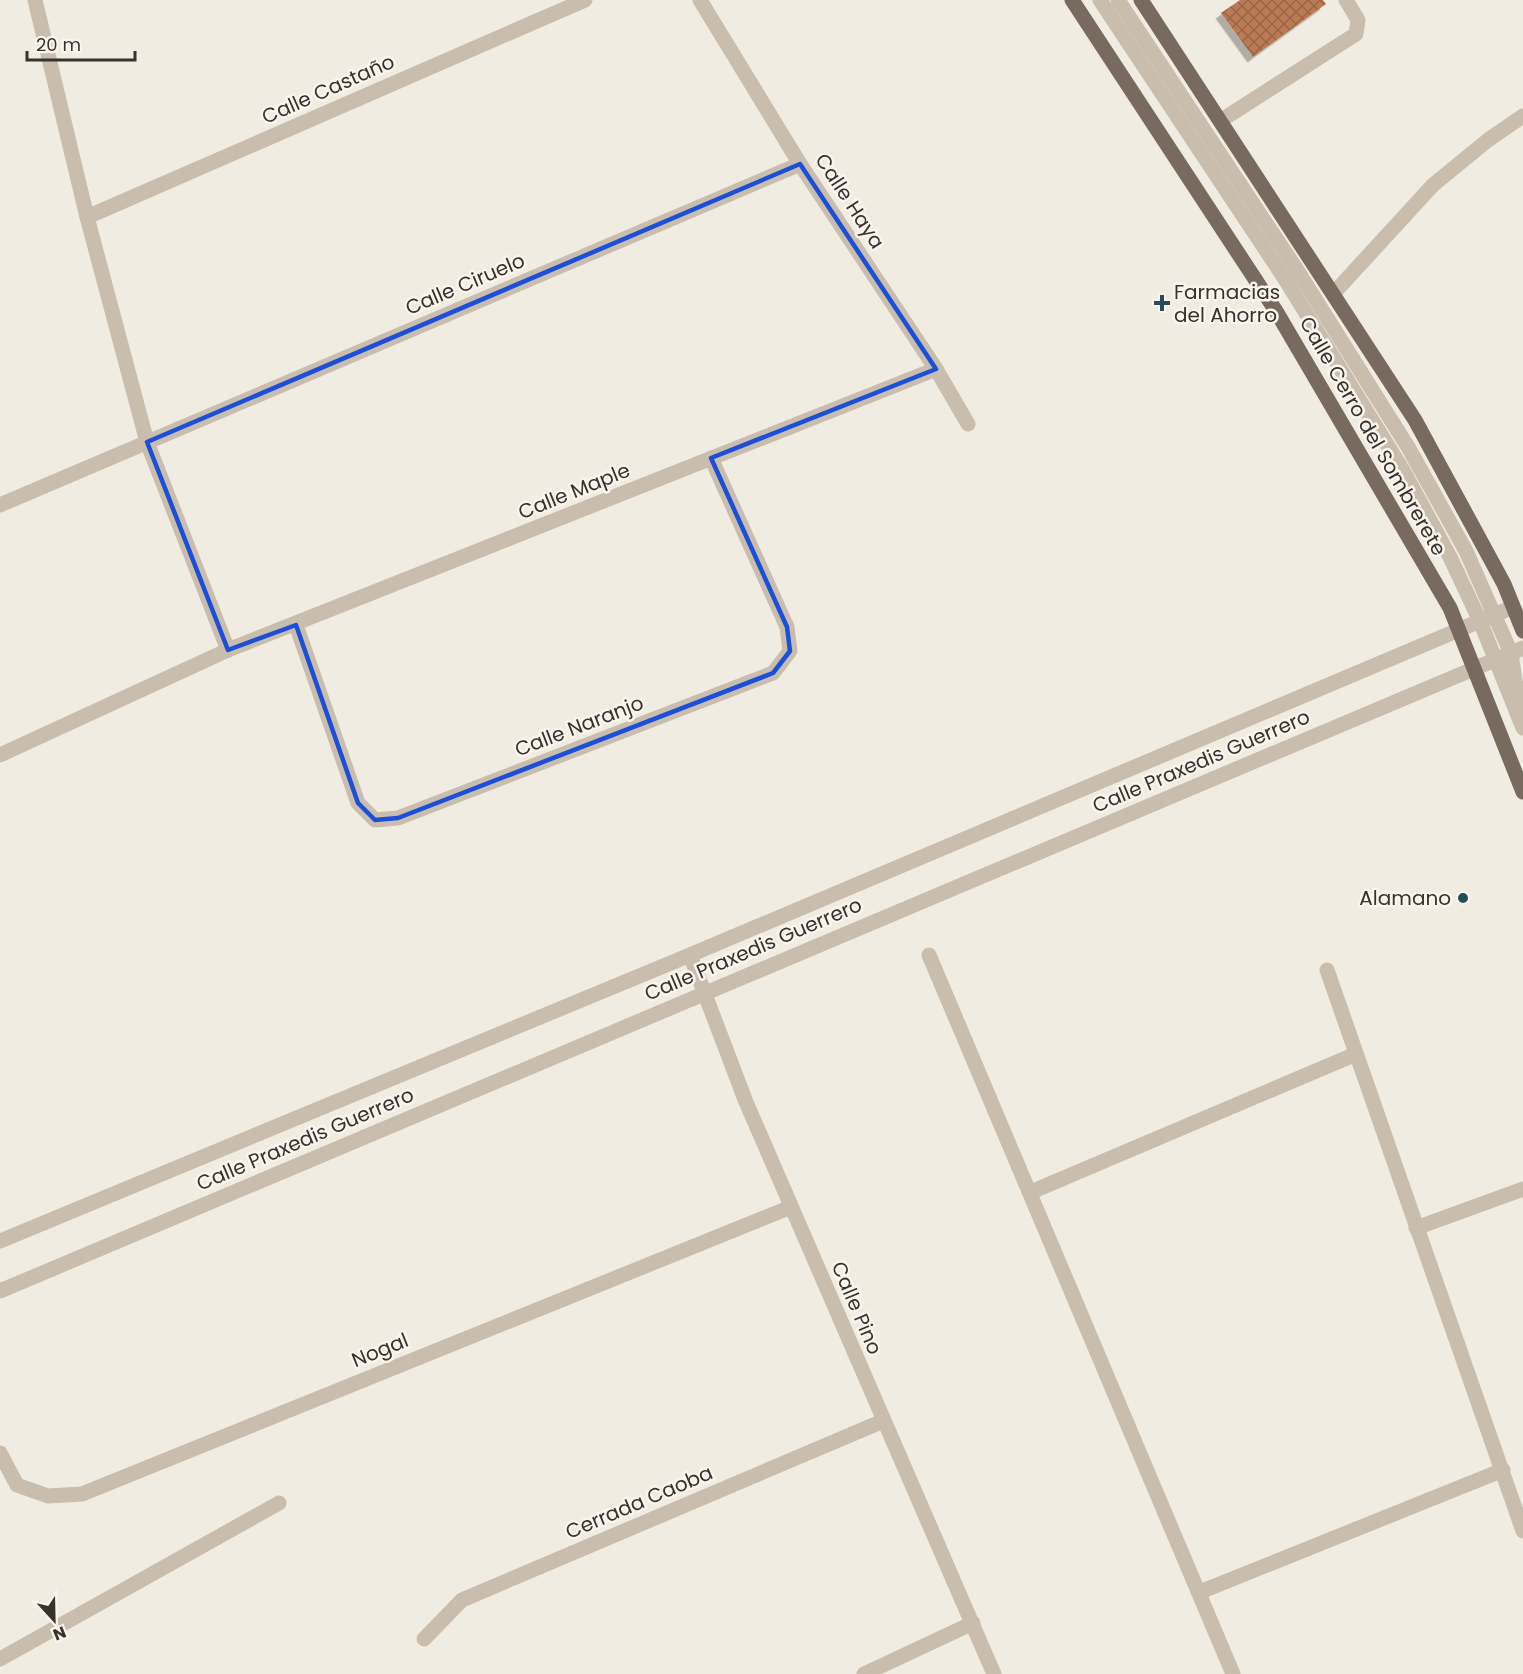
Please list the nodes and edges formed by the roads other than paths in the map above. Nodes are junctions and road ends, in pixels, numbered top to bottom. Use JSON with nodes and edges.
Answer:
{"nodes":[{"id":1,"x":35,"y":0,"type":"edge"},
{"id":2,"x":585,"y":0,"type":"edge"},
{"id":3,"x":700,"y":0,"type":"edge"},
{"id":4,"x":1072,"y":0,"type":"edge"},
{"id":5,"x":1100,"y":0,"type":"edge"},
{"id":6,"x":1118,"y":0,"type":"edge"},
{"id":7,"x":1141,"y":0,"type":"edge"},
{"id":8,"x":1346,"y":0,"type":"edge"},
{"id":9,"x":1523,"y":116,"type":"edge"},
{"id":10,"x":1220,"y":121,"type":"junction"},
{"id":11,"x":800,"y":164,"type":"junction"},
{"id":12,"x":87,"y":217,"type":"junction"},
{"id":13,"x":1333,"y":294,"type":"junction"},
{"id":14,"x":936,"y":369,"type":"junction"},
{"id":15,"x":968,"y":424,"type":"dead end"},
{"id":16,"x":147,"y":442,"type":"junction"},
{"id":17,"x":711,"y":458,"type":"junction"},
{"id":18,"x":0,"y":506,"type":"edge"},
{"id":19,"x":1513,"y":607,"type":"junction"},
{"id":20,"x":1487,"y":618,"type":"junction"},
{"id":21,"x":296,"y":625,"type":"junction"},
{"id":22,"x":1522,"y":628,"type":"edge"},
{"id":23,"x":1460,"y":629,"type":"junction"},
{"id":24,"x":228,"y":650,"type":"junction"},
{"id":25,"x":1517,"y":650,"type":"edge"},
{"id":26,"x":1495,"y":660,"type":"junction"},
{"id":27,"x":1475,"y":668,"type":"junction"},
{"id":28,"x":1523,"y":702,"type":"edge"},
{"id":29,"x":1523,"y":728,"type":"edge"},
{"id":30,"x":0,"y":755,"type":"edge"},
{"id":31,"x":1523,"y":792,"type":"edge"},
{"id":32,"x":690,"y":955,"type":"junction"},
{"id":33,"x":929,"y":955,"type":"dead end"},
{"id":34,"x":1327,"y":970,"type":"dead end"},
{"id":35,"x":704,"y":993,"type":"junction"},
{"id":36,"x":1356,"y":1054,"type":"junction"},
{"id":37,"x":1523,"y":1189,"type":"edge"},
{"id":38,"x":1031,"y":1192,"type":"junction"},
{"id":39,"x":791,"y":1207,"type":"junction"},
{"id":40,"x":1416,"y":1228,"type":"junction"},
{"id":41,"x":0,"y":1241,"type":"edge"},
{"id":42,"x":0,"y":1291,"type":"edge"},
{"id":43,"x":883,"y":1421,"type":"junction"},
{"id":44,"x":0,"y":1453,"type":"edge"},
{"id":45,"x":1503,"y":1470,"type":"junction"},
{"id":46,"x":279,"y":1503,"type":"dead end"},
{"id":47,"x":1523,"y":1531,"type":"edge"},
{"id":48,"x":1200,"y":1592,"type":"junction"},
{"id":49,"x":973,"y":1623,"type":"junction"},
{"id":50,"x":424,"y":1639,"type":"dead end"},
{"id":51,"x":0,"y":1659,"type":"edge"},
{"id":52,"x":864,"y":1674,"type":"edge"},
{"id":53,"x":994,"y":1674,"type":"edge"},
{"id":54,"x":1233,"y":1674,"type":"edge"}],
"edges":[{"from":1,"to":12,"type":"street"},
{"from":2,"to":12,"type":"street","name":"Calle Castaño"},
{"from":3,"to":11,"type":"street","name":"Calle Haya"},
{"from":4,"to":23,"type":"main road","name":"Calle Cerro del Sombrerete"},
{"from":5,"to":20,"type":"street"},
{"from":6,"to":20,"type":"street"},
{"from":7,"to":10,"type":"main road","name":"Calle Cerro del Sombrerete"},
{"from":8,"to":10,"type":"street"},
{"from":9,"to":13,"type":"street"},
{"from":10,"to":13,"type":"main road","name":"Calle Cerro del Sombrerete"},
{"from":11,"to":14,"type":"street","name":"Calle Haya"},
{"from":11,"to":16,"type":"street","name":"Calle Ciruelo"},
{"from":12,"to":16,"type":"street"},
{"from":13,"to":19,"type":"main road","name":"Calle Cerro del Sombrerete"},
{"from":14,"to":15,"type":"street","name":"Calle Haya"},
{"from":14,"to":17,"type":"street","name":"Calle Maple"},
{"from":16,"to":18,"type":"street","name":"Calle Ciruelo"},
{"from":16,"to":24,"type":"street"},
{"from":17,"to":21,"type":"street","name":"Calle Maple"},
{"from":17,"to":21,"type":"street","name":"Calle Naranjo"},
{"from":19,"to":20,"type":"street","name":"Calle Praxedis Guerrero"},
{"from":19,"to":22,"type":"main road","name":"Calle Cerro del Sombrerete"},
{"from":20,"to":23,"type":"street","name":"Calle Praxedis Guerrero"},
{"from":20,"to":25,"type":"street"},
{"from":20,"to":26,"type":"street"},
{"from":21,"to":24,"type":"street","name":"Calle Maple"},
{"from":23,"to":27,"type":"main road","name":"Calle Cerro del Sombrerete"},
{"from":23,"to":32,"type":"street","name":"Calle Praxedis Guerrero"},
{"from":24,"to":30,"type":"street","name":"Calle Maple"},
{"from":25,"to":26,"type":"street","name":"Calle Praxedis Guerrero"},
{"from":25,"to":28,"type":"street"},
{"from":26,"to":27,"type":"street","name":"Calle Praxedis Guerrero"},
{"from":26,"to":29,"type":"street"},
{"from":27,"to":31,"type":"main road","name":"Calle Cerro del Sombrerete"},
{"from":27,"to":35,"type":"street","name":"Calle Praxedis Guerrero"},
{"from":32,"to":35,"type":"street","name":"Calle Pino"},
{"from":32,"to":41,"type":"street","name":"Calle Praxedis Guerrero"},
{"from":33,"to":38,"type":"street"},
{"from":34,"to":36,"type":"street"},
{"from":35,"to":39,"type":"street","name":"Calle Pino"},
{"from":35,"to":42,"type":"street","name":"Calle Praxedis Guerrero"},
{"from":36,"to":38,"type":"street"},
{"from":36,"to":40,"type":"street"},
{"from":37,"to":40,"type":"street"},
{"from":38,"to":48,"type":"street"},
{"from":39,"to":43,"type":"street","name":"Calle Pino"},
{"from":39,"to":44,"type":"street","name":"Nogal"},
{"from":40,"to":45,"type":"street"},
{"from":43,"to":49,"type":"street","name":"Calle Pino"},
{"from":43,"to":50,"type":"street","name":"Cerrada Caoba"},
{"from":45,"to":47,"type":"street"},
{"from":45,"to":48,"type":"street"},
{"from":46,"to":51,"type":"street"},
{"from":48,"to":54,"type":"street"},
{"from":49,"to":52,"type":"street"},
{"from":49,"to":53,"type":"street","name":"Calle Pino"}]}
